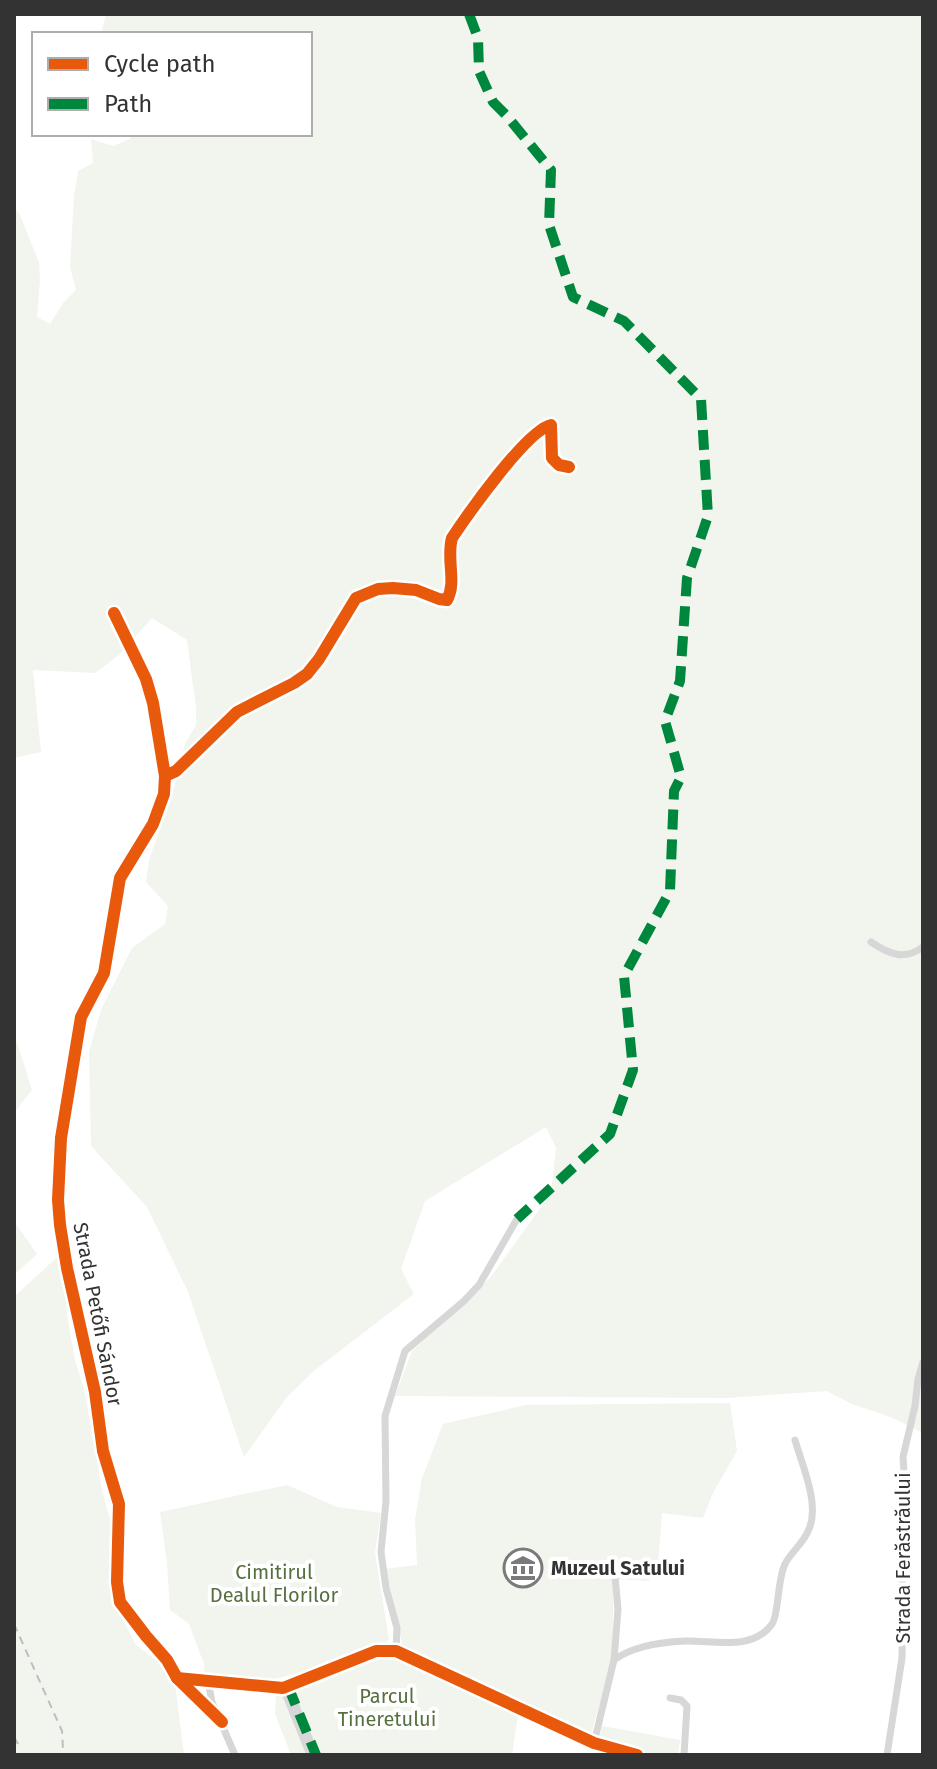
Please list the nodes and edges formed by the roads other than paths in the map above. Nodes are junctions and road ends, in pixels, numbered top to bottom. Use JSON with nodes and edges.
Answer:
{"nodes":[{"id":1,"x":569,"y":467,"type":"dead end"},
{"id":2,"x":114,"y":613,"type":"dead end"},
{"id":3,"x":165,"y":776,"type":"junction"},
{"id":4,"x":871,"y":942,"type":"dead end"},
{"id":5,"x":923,"y":947,"type":"edge"},
{"id":6,"x":517,"y":1219,"type":"dead end"},
{"id":7,"x":923,"y":1362,"type":"edge"},
{"id":8,"x":795,"y":1440,"type":"dead end"},
{"id":9,"x":615,"y":1576,"type":"dead end"},
{"id":10,"x":396,"y":1651,"type":"junction"},
{"id":11,"x":614,"y":1660,"type":"junction"},
{"id":12,"x":177,"y":1678,"type":"junction"},
{"id":13,"x":208,"y":1681,"type":"junction"},
{"id":14,"x":286,"y":1687,"type":"junction"},
{"id":15,"x":670,"y":1698,"type":"dead end"},
{"id":16,"x":222,"y":1722,"type":"junction"},
{"id":17,"x":594,"y":1743,"type":"junction"},
{"id":18,"x":235,"y":1755,"type":"edge"},
{"id":19,"x":313,"y":1755,"type":"edge"},
{"id":20,"x":637,"y":1755,"type":"edge"},
{"id":21,"x":684,"y":1755,"type":"edge"},
{"id":22,"x":887,"y":1755,"type":"edge"}],
"edges":[{"from":1,"to":3,"type":"street"},
{"from":2,"to":3,"type":"street","name":"Strada Petőfi Sándor"},
{"from":3,"to":12,"type":"street","name":"Strada Petőfi Sándor"},
{"from":4,"to":5,"type":"street"},
{"from":6,"to":10,"type":"street"},
{"from":7,"to":22,"type":"street","name":"Strada Ferăstrăului"},
{"from":8,"to":11,"type":"street"},
{"from":9,"to":11,"type":"street"},
{"from":10,"to":14,"type":"street"},
{"from":10,"to":17,"type":"street"},
{"from":11,"to":17,"type":"street"},
{"from":12,"to":13,"type":"street"},
{"from":12,"to":16,"type":"street","name":"Strada Petőfi Sándor"},
{"from":13,"to":14,"type":"street"},
{"from":13,"to":16,"type":"street"},
{"from":14,"to":19,"type":"street"},
{"from":15,"to":21,"type":"street"},
{"from":16,"to":18,"type":"street","name":"Strada Petőfi Sándor"},
{"from":17,"to":20,"type":"street"}]}
